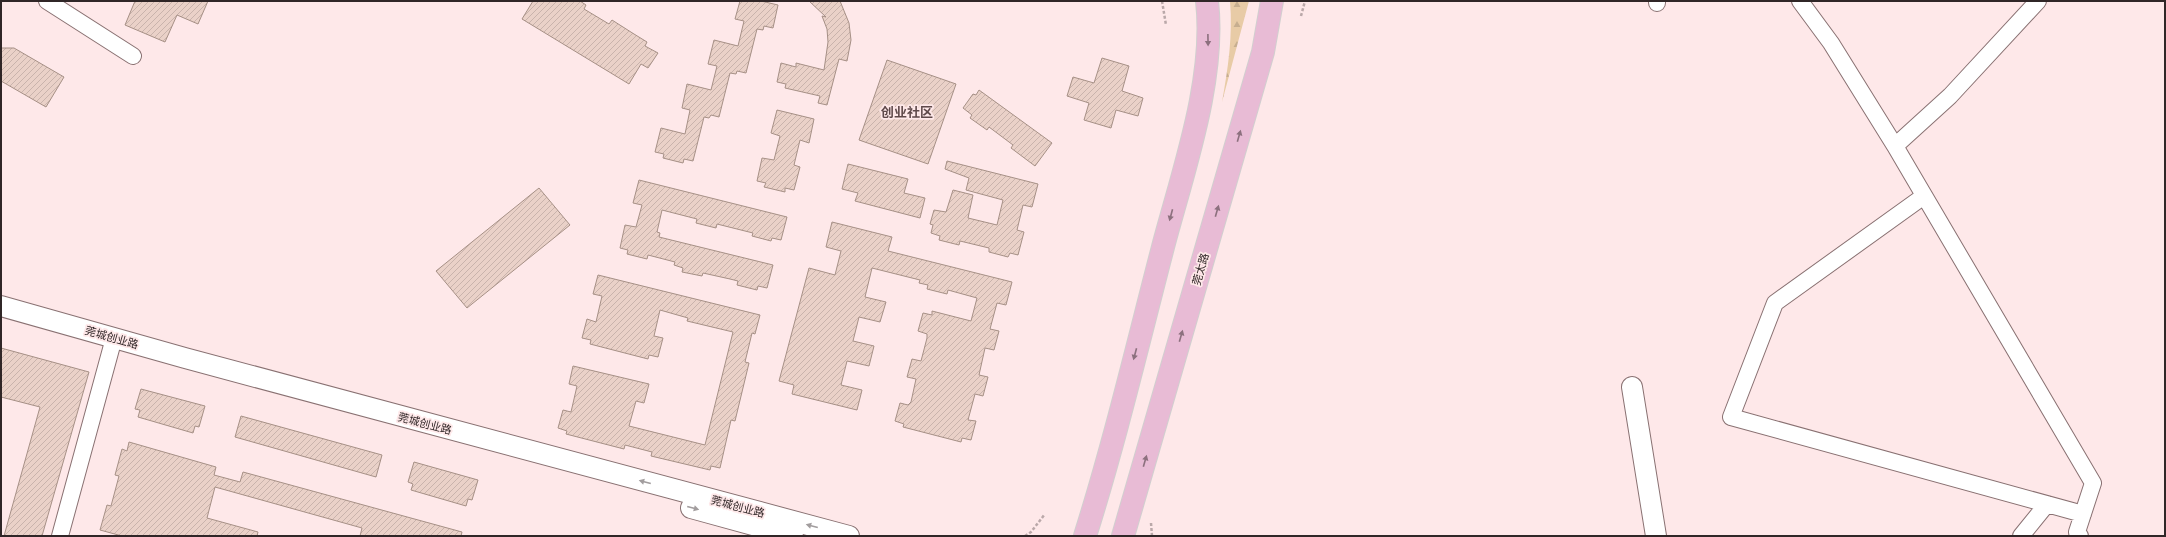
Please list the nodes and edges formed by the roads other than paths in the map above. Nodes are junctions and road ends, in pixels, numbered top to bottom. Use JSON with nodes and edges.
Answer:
{"nodes":[{"id":1,"x":47,"y":1,"type":"edge"},
{"id":2,"x":1207,"y":1,"type":"edge"},
{"id":3,"x":1272,"y":1,"type":"edge"},
{"id":4,"x":1282,"y":1,"type":"edge"},
{"id":5,"x":1800,"y":1,"type":"edge"},
{"id":6,"x":2038,"y":1,"type":"edge"},
{"id":7,"x":1262,"y":52,"type":"junction"},
{"id":8,"x":133,"y":56,"type":"dead end"},
{"id":9,"x":1895,"y":146,"type":"junction"},
{"id":10,"x":1924,"y":196,"type":"junction"},
{"id":11,"x":1,"y":306,"type":"edge"},
{"id":12,"x":1,"y":318,"type":"edge"},
{"id":13,"x":113,"y":344,"type":"junction"},
{"id":14,"x":1632,"y":387,"type":"dead end"},
{"id":15,"x":1100,"y":484,"type":"junction"},
{"id":16,"x":1135,"y":498,"type":"junction"},
{"id":17,"x":2047,"y":504,"type":"junction"},
{"id":18,"x":2083,"y":514,"type":"junction"},
{"id":19,"x":1143,"y":529,"type":"edge"},
{"id":20,"x":60,"y":536,"type":"edge"},
{"id":21,"x":792,"y":536,"type":"edge"},
{"id":22,"x":849,"y":536,"type":"edge"},
{"id":23,"x":1068,"y":536,"type":"edge"},
{"id":24,"x":1085,"y":536,"type":"edge"},
{"id":25,"x":1123,"y":536,"type":"edge"},
{"id":26,"x":1656,"y":536,"type":"edge"},
{"id":27,"x":2021,"y":536,"type":"edge"},
{"id":28,"x":2080,"y":536,"type":"edge"}],
"edges":[{"from":1,"to":8,"type":"street"},
{"from":2,"to":15,"type":"main road","one_way":true},
{"from":3,"to":7,"type":"main road","name":"莞太路"},
{"from":4,"to":7,"type":"main road"},
{"from":5,"to":9,"type":"street"},
{"from":6,"to":9,"type":"street"},
{"from":16,"to":7,"type":"main road","name":"莞太路","one_way":true},
{"from":9,"to":10,"type":"street"},
{"from":10,"to":17,"type":"street"},
{"from":10,"to":18,"type":"street"},
{"from":11,"to":13,"type":"street","name":"莞城创业路"},
{"from":12,"to":13,"type":"street","name":"莞城创业路"},
{"from":13,"to":20,"type":"street"},
{"from":13,"to":21,"type":"street","name":"莞城创业路","one_way":true},
{"from":22,"to":13,"type":"street","name":"莞城创业路","one_way":true},
{"from":14,"to":26,"type":"street"},
{"from":15,"to":23,"type":"main road"},
{"from":15,"to":24,"type":"main road"},
{"from":16,"to":19,"type":"main road"},
{"from":16,"to":25,"type":"main road","name":"莞太路"},
{"from":17,"to":18,"type":"street"},
{"from":17,"to":27,"type":"street"},
{"from":18,"to":28,"type":"street"}]}
